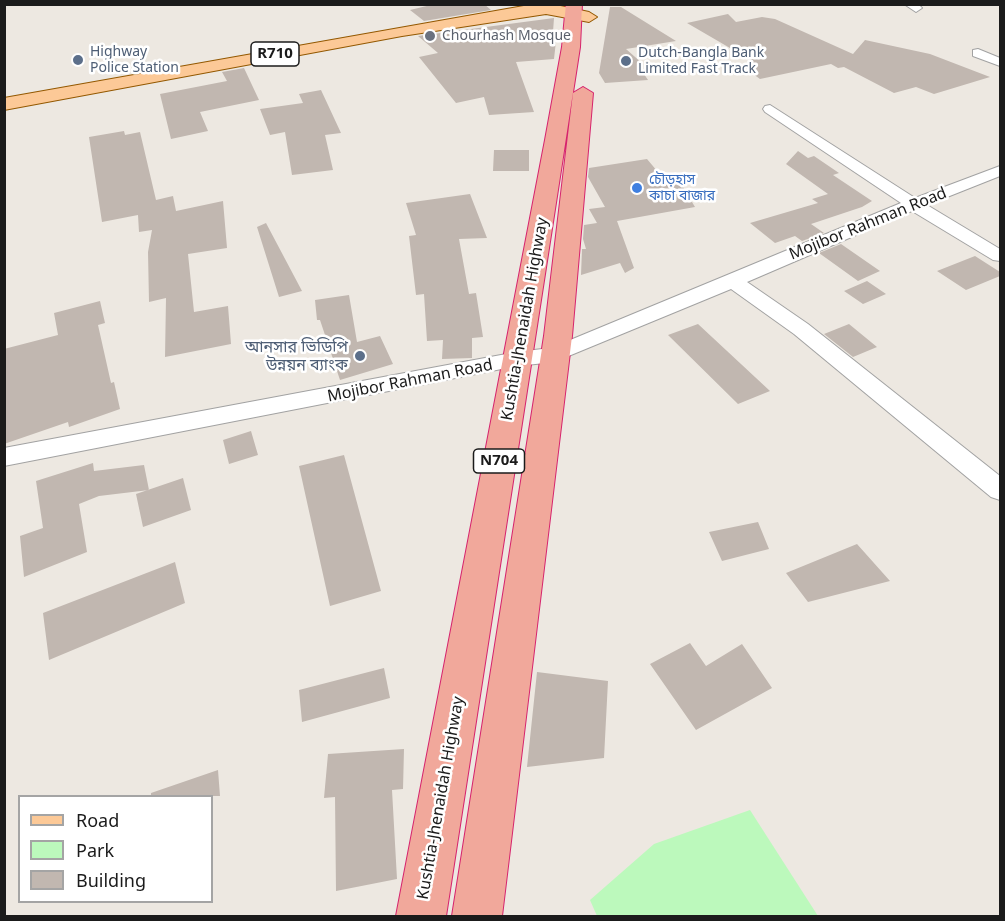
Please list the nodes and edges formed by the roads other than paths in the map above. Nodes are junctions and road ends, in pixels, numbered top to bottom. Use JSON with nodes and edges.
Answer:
{"nodes":[{"id":1,"x":510,"y":4,"type":"edge"},
{"id":2,"x":570,"y":9,"type":"edge"},
{"id":3,"x":978,"y":53,"type":"dead end"},
{"id":4,"x":1000,"y":63,"type":"edge"},
{"id":5,"x":140,"y":75,"type":"junction"},
{"id":6,"x":4,"y":96,"type":"edge"},
{"id":7,"x":4,"y":104,"type":"edge"},
{"id":8,"x":771,"y":109,"type":"dead end"},
{"id":9,"x":1000,"y":171,"type":"edge"},
{"id":10,"x":914,"y":204,"type":"junction"},
{"id":11,"x":1000,"y":256,"type":"edge"},
{"id":12,"x":733,"y":281,"type":"junction"},
{"id":13,"x":554,"y":355,"type":"junction"},
{"id":14,"x":517,"y":359,"type":"junction"},
{"id":15,"x":4,"y":458,"type":"edge"},
{"id":16,"x":1000,"y":490,"type":"edge"},
{"id":17,"x":421,"y":916,"type":"edge"},
{"id":18,"x":477,"y":916,"type":"edge"}],
"edges":[{"from":1,"to":5,"type":"main road","number":"R710"},
{"from":2,"to":5,"type":"main road","number":"R710"},
{"from":2,"to":13,"type":"highway","name":"Kushtia-Jhenaidah Highway","number":"N704"},
{"from":2,"to":14,"type":"highway","name":"Kushtia-Jhenaidah Highway","number":"N704"},
{"from":3,"to":4,"type":"street"},
{"from":5,"to":6,"type":"main road","number":"R710"},
{"from":5,"to":7,"type":"main road","number":"R710"},
{"from":8,"to":10,"type":"street"},
{"from":9,"to":10,"type":"street","name":"Mojibor Rahman Road"},
{"from":10,"to":11,"type":"street"},
{"from":10,"to":12,"type":"street","name":"Mojibor Rahman Road"},
{"from":12,"to":13,"type":"street","name":"Mojibor Rahman Road"},
{"from":12,"to":16,"type":"street"},
{"from":13,"to":14,"type":"street","name":"Mojibor Rahman Road"},
{"from":13,"to":18,"type":"highway","name":"Kushtia-Jhenaidah Highway","number":"N704"},
{"from":14,"to":15,"type":"street","name":"Mojibor Rahman Road"},
{"from":14,"to":17,"type":"highway","name":"Kushtia-Jhenaidah Highway","number":"N704"}]}
